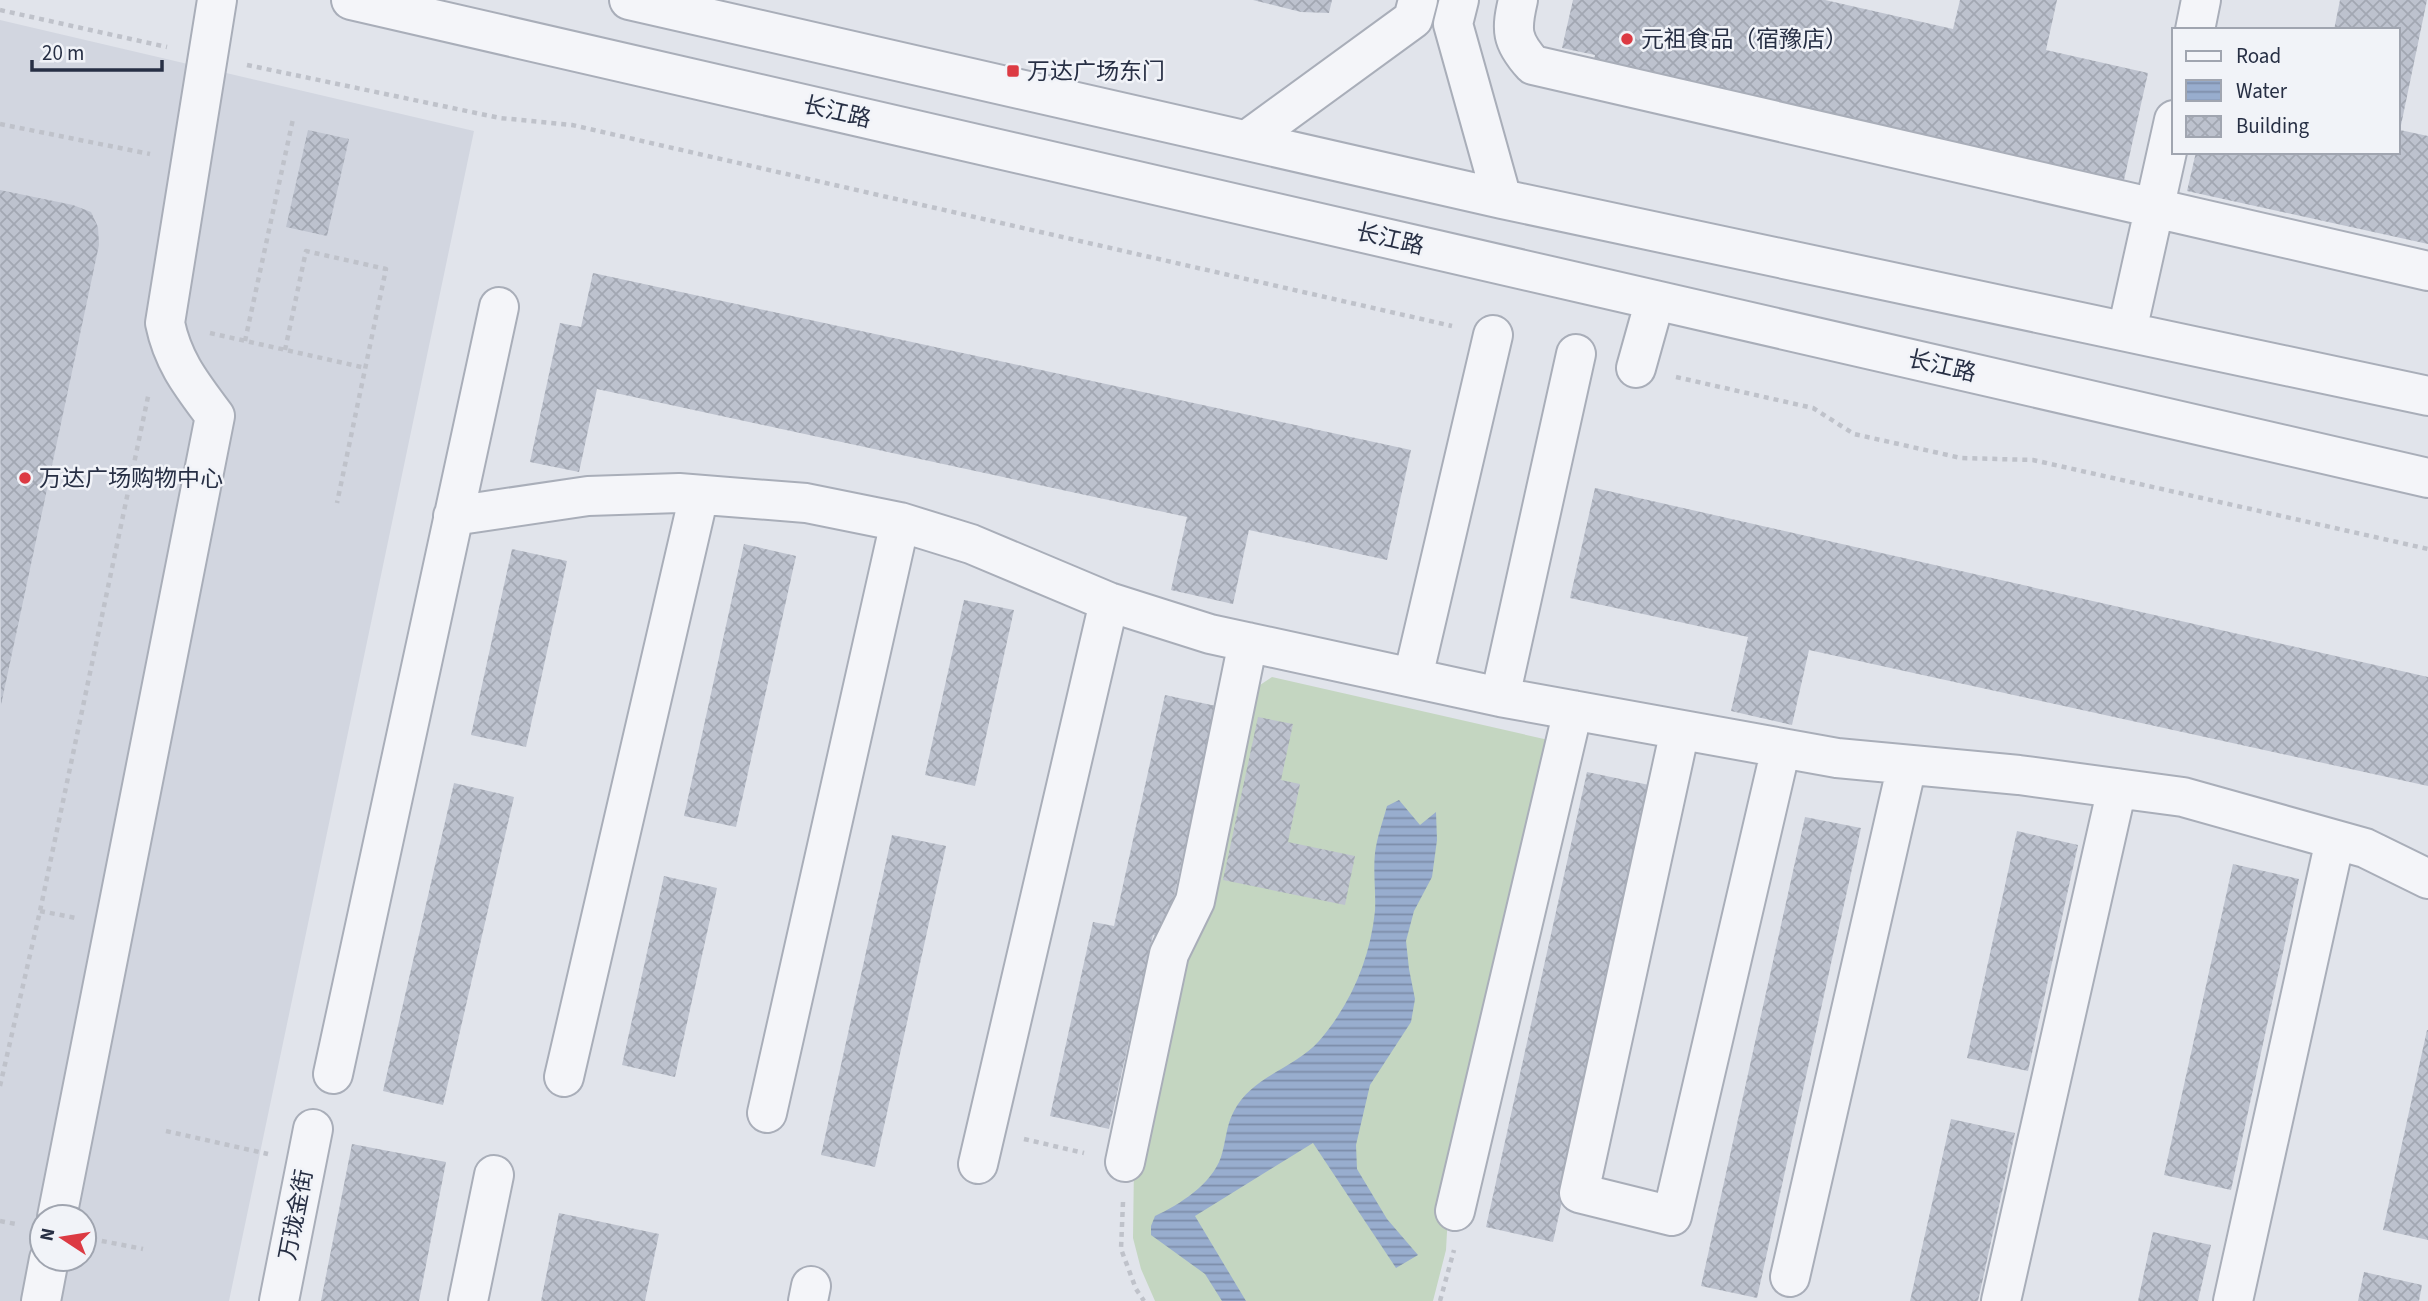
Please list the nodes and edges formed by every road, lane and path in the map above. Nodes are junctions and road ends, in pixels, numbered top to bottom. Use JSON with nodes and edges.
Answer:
{"nodes":[{"id":1,"x":217,"y":0,"type":"edge"},
{"id":2,"x":351,"y":0,"type":"edge"},
{"id":3,"x":629,"y":0,"type":"edge"},
{"id":4,"x":1418,"y":0,"type":"edge"},
{"id":5,"x":1459,"y":0,"type":"edge"},
{"id":6,"x":1518,"y":0,"type":"edge"},
{"id":7,"x":2201,"y":0,"type":"edge"},
{"id":8,"x":0,"y":10,"type":"edge"},
{"id":9,"x":2194,"y":28,"type":"edge"},
{"id":10,"x":208,"y":57,"type":"junction"},
{"id":11,"x":293,"y":119,"type":"dead end"},
{"id":12,"x":0,"y":124,"type":"edge"},
{"id":13,"x":2172,"y":129,"type":"edge"},
{"id":14,"x":1247,"y":140,"type":"junction"},
{"id":15,"x":191,"y":162,"type":"junction"},
{"id":16,"x":1502,"y":199,"type":"junction"},
{"id":17,"x":2154,"y":208,"type":"junction"},
{"id":18,"x":2428,"y":271,"type":"edge"},
{"id":19,"x":1655,"y":300,"type":"junction"},
{"id":20,"x":499,"y":307,"type":"dead end"},
{"id":21,"x":165,"y":323,"type":"junction"},
{"id":22,"x":2127,"y":331,"type":"junction"},
{"id":23,"x":1493,"y":335,"type":"joint"},
{"id":24,"x":245,"y":341,"type":"junction"},
{"id":25,"x":285,"y":350,"type":"junction"},
{"id":26,"x":1576,"y":354,"type":"dead end"},
{"id":27,"x":366,"y":368,"type":"junction"},
{"id":28,"x":1636,"y":368,"type":"joint"},
{"id":29,"x":149,"y":389,"type":"dead end"},
{"id":30,"x":2428,"y":396,"type":"edge"},
{"id":31,"x":2428,"y":478,"type":"edge"},
{"id":32,"x":699,"y":495,"type":"junction"},
{"id":33,"x":337,"y":503,"type":"dead end"},
{"id":34,"x":453,"y":516,"type":"junction"},
{"id":35,"x":900,"y":522,"type":"junction"},
{"id":36,"x":2428,"y":548,"type":"edge"},
{"id":37,"x":1109,"y":602,"type":"junction"},
{"id":38,"x":1248,"y":642,"type":"junction"},
{"id":39,"x":1413,"y":677,"type":"junction"},
{"id":40,"x":1500,"y":697,"type":"junction"},
{"id":41,"x":1573,"y":710,"type":"junction"},
{"id":42,"x":1680,"y":730,"type":"junction"},
{"id":43,"x":1781,"y":748,"type":"junction"},
{"id":44,"x":1907,"y":765,"type":"junction"},
{"id":45,"x":2117,"y":788,"type":"junction"},
{"id":46,"x":2335,"y":840,"type":"junction"},
{"id":47,"x":2428,"y":879,"type":"edge"},
{"id":48,"x":333,"y":1074,"type":"dead end"},
{"id":49,"x":564,"y":1077,"type":"dead end"},
{"id":50,"x":0,"y":1086,"type":"edge"},
{"id":51,"x":767,"y":1113,"type":"dead end"},
{"id":52,"x":166,"y":1131,"type":"dead end"},
{"id":53,"x":310,"y":1146,"type":"joint"},
{"id":54,"x":1125,"y":1162,"type":"dead end"},
{"id":55,"x":978,"y":1164,"type":"dead end"},
{"id":56,"x":494,"y":1175,"type":"dead end"},
{"id":57,"x":60,"y":1203,"type":"edge"},
{"id":58,"x":1455,"y":1211,"type":"joint"},
{"id":59,"x":98,"y":1240,"type":"edge"},
{"id":60,"x":143,"y":1249,"type":"dead end"},
{"id":61,"x":46,"y":1273,"type":"edge"},
{"id":62,"x":1790,"y":1277,"type":"dead end"},
{"id":63,"x":41,"y":1301,"type":"edge"},
{"id":64,"x":279,"y":1301,"type":"edge"},
{"id":65,"x":468,"y":1301,"type":"edge"},
{"id":66,"x":1440,"y":1301,"type":"edge"},
{"id":67,"x":2001,"y":1301,"type":"edge"},
{"id":68,"x":2233,"y":1301,"type":"edge"}],
"edges":[{"from":1,"to":10,"type":"street"},
{"from":2,"to":19,"type":"street","name":"长江路"},
{"from":3,"to":14,"type":"street"},
{"from":4,"to":14,"type":"street"},
{"from":5,"to":16,"type":"street"},
{"from":6,"to":17,"type":"street"},
{"from":7,"to":9,"type":"street"},
{"from":8,"to":10,"type":"path"},
{"from":10,"to":15,"type":"street"},
{"from":10,"to":23,"type":"path"},
{"from":11,"to":24,"type":"path"},
{"from":12,"to":15,"type":"path"},
{"from":13,"to":17,"type":"street"},
{"from":14,"to":16,"type":"street"},
{"from":15,"to":21,"type":"street"},
{"from":16,"to":22,"type":"street"},
{"from":17,"to":18,"type":"street"},
{"from":17,"to":22,"type":"street"},
{"from":19,"to":28,"type":"street"},
{"from":19,"to":31,"type":"street","name":"长江路"},
{"from":20,"to":34,"type":"street"},
{"from":21,"to":24,"type":"path"},
{"from":21,"to":57,"type":"street"},
{"from":22,"to":30,"type":"street"},
{"from":23,"to":39,"type":"street"},
{"from":24,"to":25,"type":"path"},
{"from":25,"to":27,"type":"path"},
{"from":25,"to":27,"type":"path"},
{"from":26,"to":40,"type":"street"},
{"from":27,"to":33,"type":"path"},
{"from":28,"to":36,"type":"path"},
{"from":29,"to":50,"type":"path"},
{"from":32,"to":34,"type":"street"},
{"from":32,"to":35,"type":"street"},
{"from":32,"to":49,"type":"street"},
{"from":34,"to":48,"type":"street"},
{"from":35,"to":37,"type":"street"},
{"from":35,"to":51,"type":"street"},
{"from":37,"to":38,"type":"street"},
{"from":37,"to":55,"type":"street"},
{"from":38,"to":39,"type":"street"},
{"from":38,"to":54,"type":"street"},
{"from":39,"to":40,"type":"street"},
{"from":40,"to":41,"type":"street"},
{"from":41,"to":42,"type":"street"},
{"from":41,"to":58,"type":"street"},
{"from":42,"to":43,"type":"street"},
{"from":42,"to":43,"type":"street"},
{"from":43,"to":44,"type":"street"},
{"from":44,"to":45,"type":"street"},
{"from":44,"to":62,"type":"street"},
{"from":45,"to":46,"type":"street"},
{"from":45,"to":67,"type":"street"},
{"from":46,"to":47,"type":"street"},
{"from":46,"to":68,"type":"street"},
{"from":52,"to":53,"type":"path"},
{"from":53,"to":64,"type":"street","name":"万珑金街"},
{"from":56,"to":65,"type":"street"},
{"from":58,"to":66,"type":"path"},
{"from":59,"to":60,"type":"path"},
{"from":61,"to":63,"type":"street"}]}
